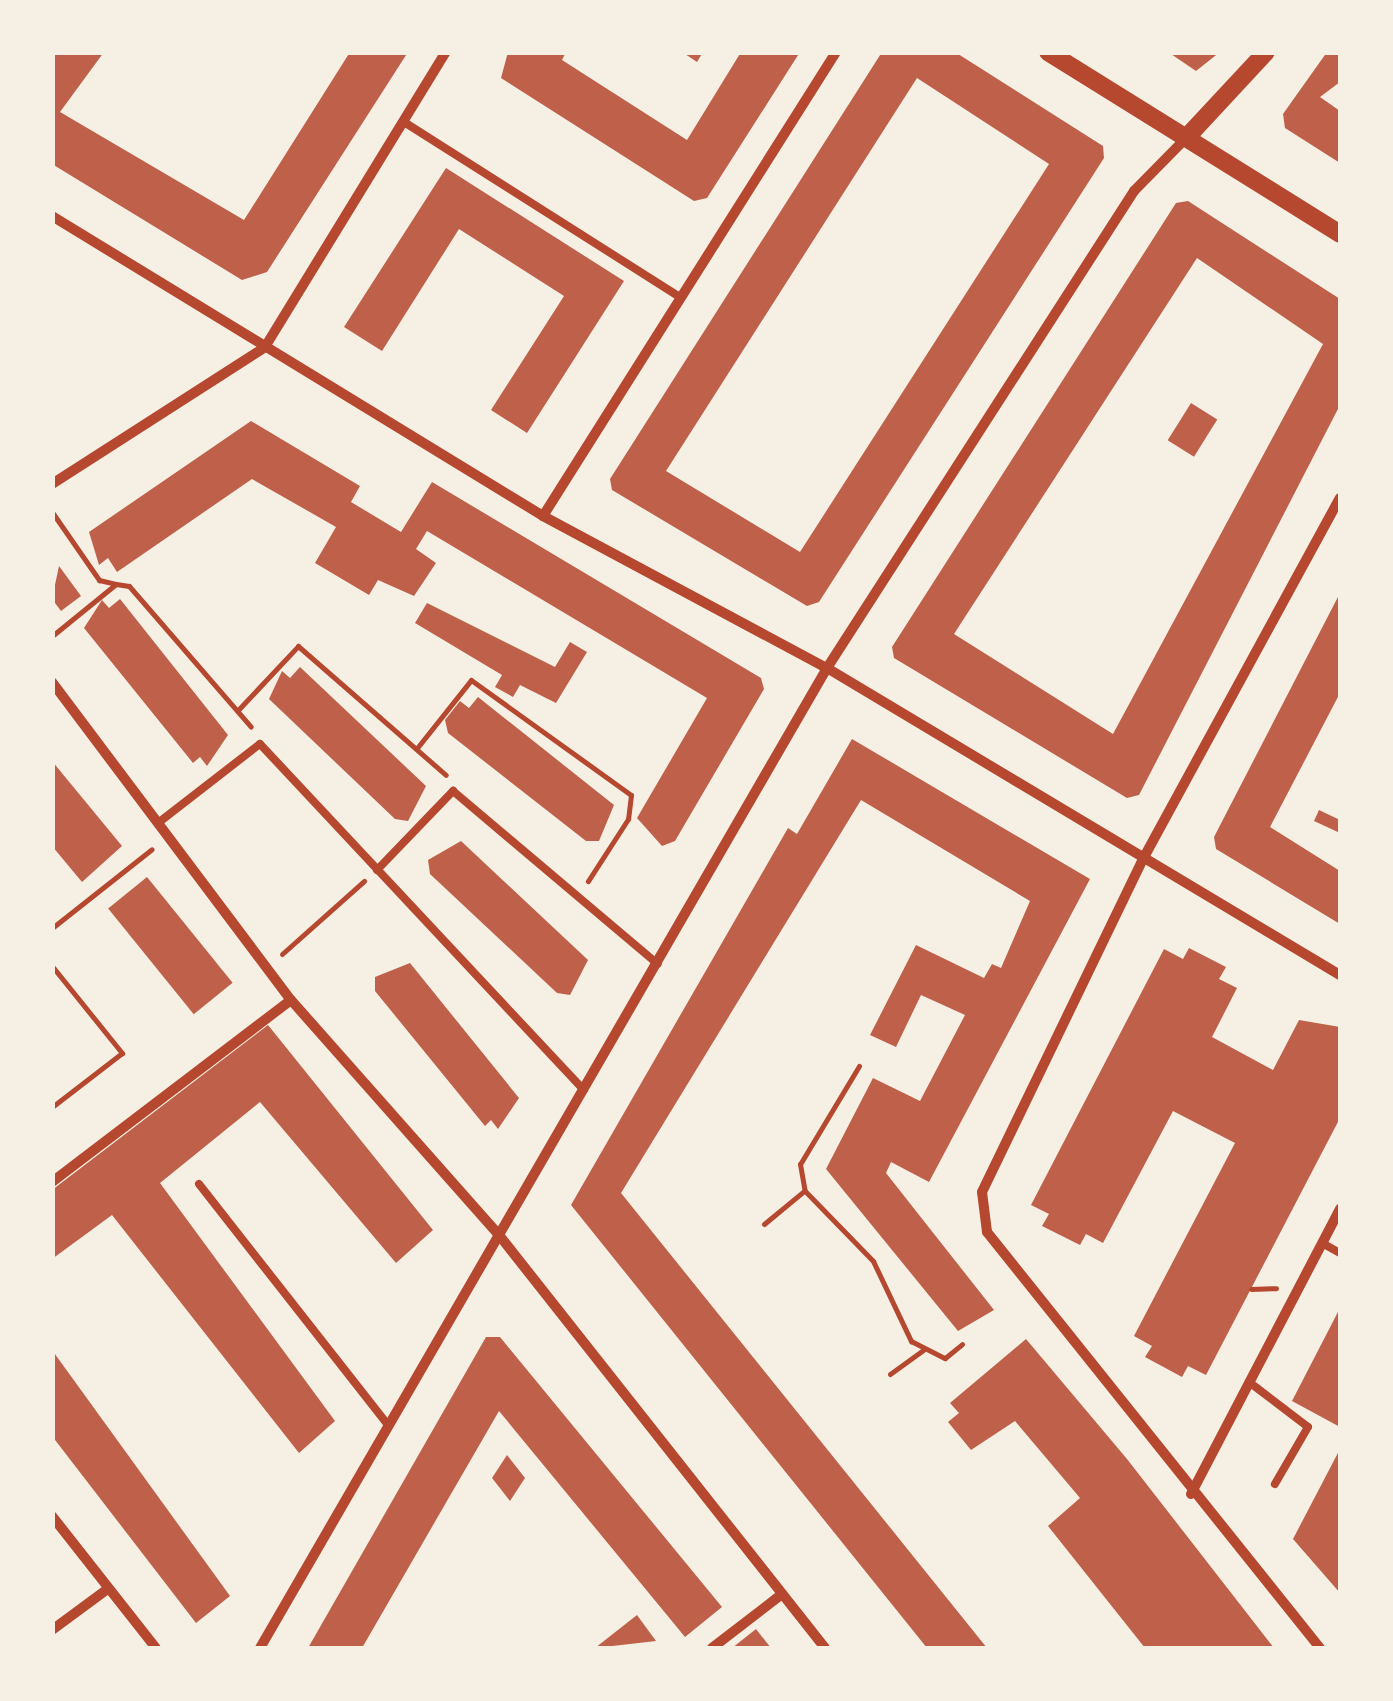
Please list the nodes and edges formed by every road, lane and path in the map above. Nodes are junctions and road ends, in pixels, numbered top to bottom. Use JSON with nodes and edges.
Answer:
{"nodes":[{"id":1,"x":446,"y":52,"type":"edge"},
{"id":2,"x":836,"y":52,"type":"edge"},
{"id":3,"x":1048,"y":52,"type":"edge"},
{"id":4,"x":1266,"y":52,"type":"edge"},
{"id":5,"x":404,"y":122,"type":"junction"},
{"id":6,"x":1187,"y":137,"type":"junction"},
{"id":7,"x":52,"y":216,"type":"edge"},
{"id":8,"x":1340,"y":234,"type":"edge"},
{"id":9,"x":681,"y":298,"type":"junction"},
{"id":10,"x":265,"y":347,"type":"junction"},
{"id":11,"x":52,"y":484,"type":"edge"},
{"id":12,"x":1340,"y":498,"type":"edge"},
{"id":13,"x":52,"y":512,"type":"edge"},
{"id":14,"x":544,"y":516,"type":"junction"},
{"id":15,"x":116,"y":584,"type":"junction"},
{"id":16,"x":52,"y":636,"type":"edge"},
{"id":17,"x":827,"y":668,"type":"junction"},
{"id":18,"x":52,"y":682,"type":"edge"},
{"id":19,"x":238,"y":710,"type":"junction"},
{"id":20,"x":256,"y":732,"type":"dead end"},
{"id":21,"x":417,"y":748,"type":"junction"},
{"id":22,"x":453,"y":791,"type":"junction"},
{"id":23,"x":158,"y":823,"type":"junction"},
{"id":24,"x":168,"y":836,"type":"junction"},
{"id":25,"x":1143,"y":859,"type":"junction"},
{"id":26,"x":377,"y":870,"type":"junction"},
{"id":27,"x":579,"y":896,"type":"junction"},
{"id":28,"x":52,"y":928,"type":"edge"},
{"id":29,"x":658,"y":964,"type":"junction"},
{"id":30,"x":52,"y":966,"type":"edge"},
{"id":31,"x":266,"y":968,"type":"junction"},
{"id":32,"x":1340,"y":974,"type":"edge"},
{"id":33,"x":290,"y":1000,"type":"junction"},
{"id":34,"x":859,"y":1066,"type":"dead end"},
{"id":35,"x":584,"y":1090,"type":"junction"},
{"id":36,"x":52,"y":1107,"type":"edge"},
{"id":37,"x":52,"y":1182,"type":"edge"},
{"id":38,"x":199,"y":1184,"type":"dead end"},
{"id":39,"x":805,"y":1191,"type":"junction"},
{"id":40,"x":1340,"y":1209,"type":"edge"},
{"id":41,"x":764,"y":1224,"type":"dead end"},
{"id":42,"x":499,"y":1235,"type":"junction"},
{"id":43,"x":1322,"y":1243,"type":"junction"},
{"id":44,"x":1340,"y":1253,"type":"edge"},
{"id":45,"x":962,"y":1344,"type":"dead end"},
{"id":46,"x":923,"y":1350,"type":"junction"},
{"id":47,"x":890,"y":1374,"type":"dead end"},
{"id":48,"x":1249,"y":1382,"type":"junction"},
{"id":49,"x":388,"y":1426,"type":"junction"},
{"id":50,"x":1274,"y":1484,"type":"dead end"},
{"id":51,"x":1191,"y":1494,"type":"junction"},
{"id":52,"x":52,"y":1516,"type":"edge"},
{"id":53,"x":106,"y":1590,"type":"junction"},
{"id":54,"x":782,"y":1594,"type":"junction"},
{"id":55,"x":52,"y":1630,"type":"edge"},
{"id":56,"x":156,"y":1648,"type":"edge"},
{"id":57,"x":260,"y":1648,"type":"edge"},
{"id":58,"x":712,"y":1648,"type":"edge"},
{"id":59,"x":824,"y":1648,"type":"edge"},
{"id":60,"x":1320,"y":1648,"type":"edge"}],
"edges":[{"from":1,"to":5,"type":"street"},
{"from":2,"to":9,"type":"street"},
{"from":3,"to":6,"type":"street"},
{"from":4,"to":6,"type":"street"},
{"from":5,"to":9,"type":"lane"},
{"from":5,"to":10,"type":"street"},
{"from":6,"to":8,"type":"street"},
{"from":6,"to":17,"type":"street"},
{"from":7,"to":10,"type":"street"},
{"from":9,"to":14,"type":"street"},
{"from":10,"to":11,"type":"street"},
{"from":10,"to":14,"type":"street"},
{"from":12,"to":25,"type":"street"},
{"from":13,"to":15,"type":"path"},
{"from":14,"to":17,"type":"street"},
{"from":15,"to":16,"type":"path"},
{"from":15,"to":19,"type":"path"},
{"from":17,"to":25,"type":"street"},
{"from":17,"to":29,"type":"street"},
{"from":18,"to":23,"type":"street"},
{"from":19,"to":20,"type":"path"},
{"from":19,"to":21,"type":"path"},
{"from":21,"to":22,"type":"path"},
{"from":21,"to":27,"type":"path"},
{"from":22,"to":26,"type":"lane"},
{"from":22,"to":27,"type":"lane"},
{"from":23,"to":24,"type":"street"},
{"from":23,"to":26,"type":"lane"},
{"from":24,"to":28,"type":"path"},
{"from":24,"to":31,"type":"street"},
{"from":25,"to":32,"type":"street"},
{"from":25,"to":51,"type":"street"},
{"from":26,"to":31,"type":"path"},
{"from":26,"to":35,"type":"lane"},
{"from":27,"to":29,"type":"lane"},
{"from":29,"to":35,"type":"street"},
{"from":30,"to":36,"type":"path"},
{"from":31,"to":33,"type":"street"},
{"from":33,"to":37,"type":"street"},
{"from":33,"to":42,"type":"street"},
{"from":34,"to":39,"type":"path"},
{"from":35,"to":42,"type":"street"},
{"from":38,"to":49,"type":"lane"},
{"from":39,"to":41,"type":"path"},
{"from":39,"to":46,"type":"path"},
{"from":40,"to":43,"type":"street"},
{"from":42,"to":49,"type":"street"},
{"from":42,"to":54,"type":"street"},
{"from":43,"to":44,"type":"lane"},
{"from":43,"to":48,"type":"street"},
{"from":45,"to":46,"type":"path"},
{"from":46,"to":47,"type":"path"},
{"from":48,"to":50,"type":"lane"},
{"from":48,"to":51,"type":"street"},
{"from":49,"to":57,"type":"street"},
{"from":51,"to":60,"type":"street"},
{"from":52,"to":53,"type":"street"},
{"from":53,"to":55,"type":"street"},
{"from":53,"to":56,"type":"street"},
{"from":54,"to":58,"type":"street"},
{"from":54,"to":59,"type":"street"}]}
